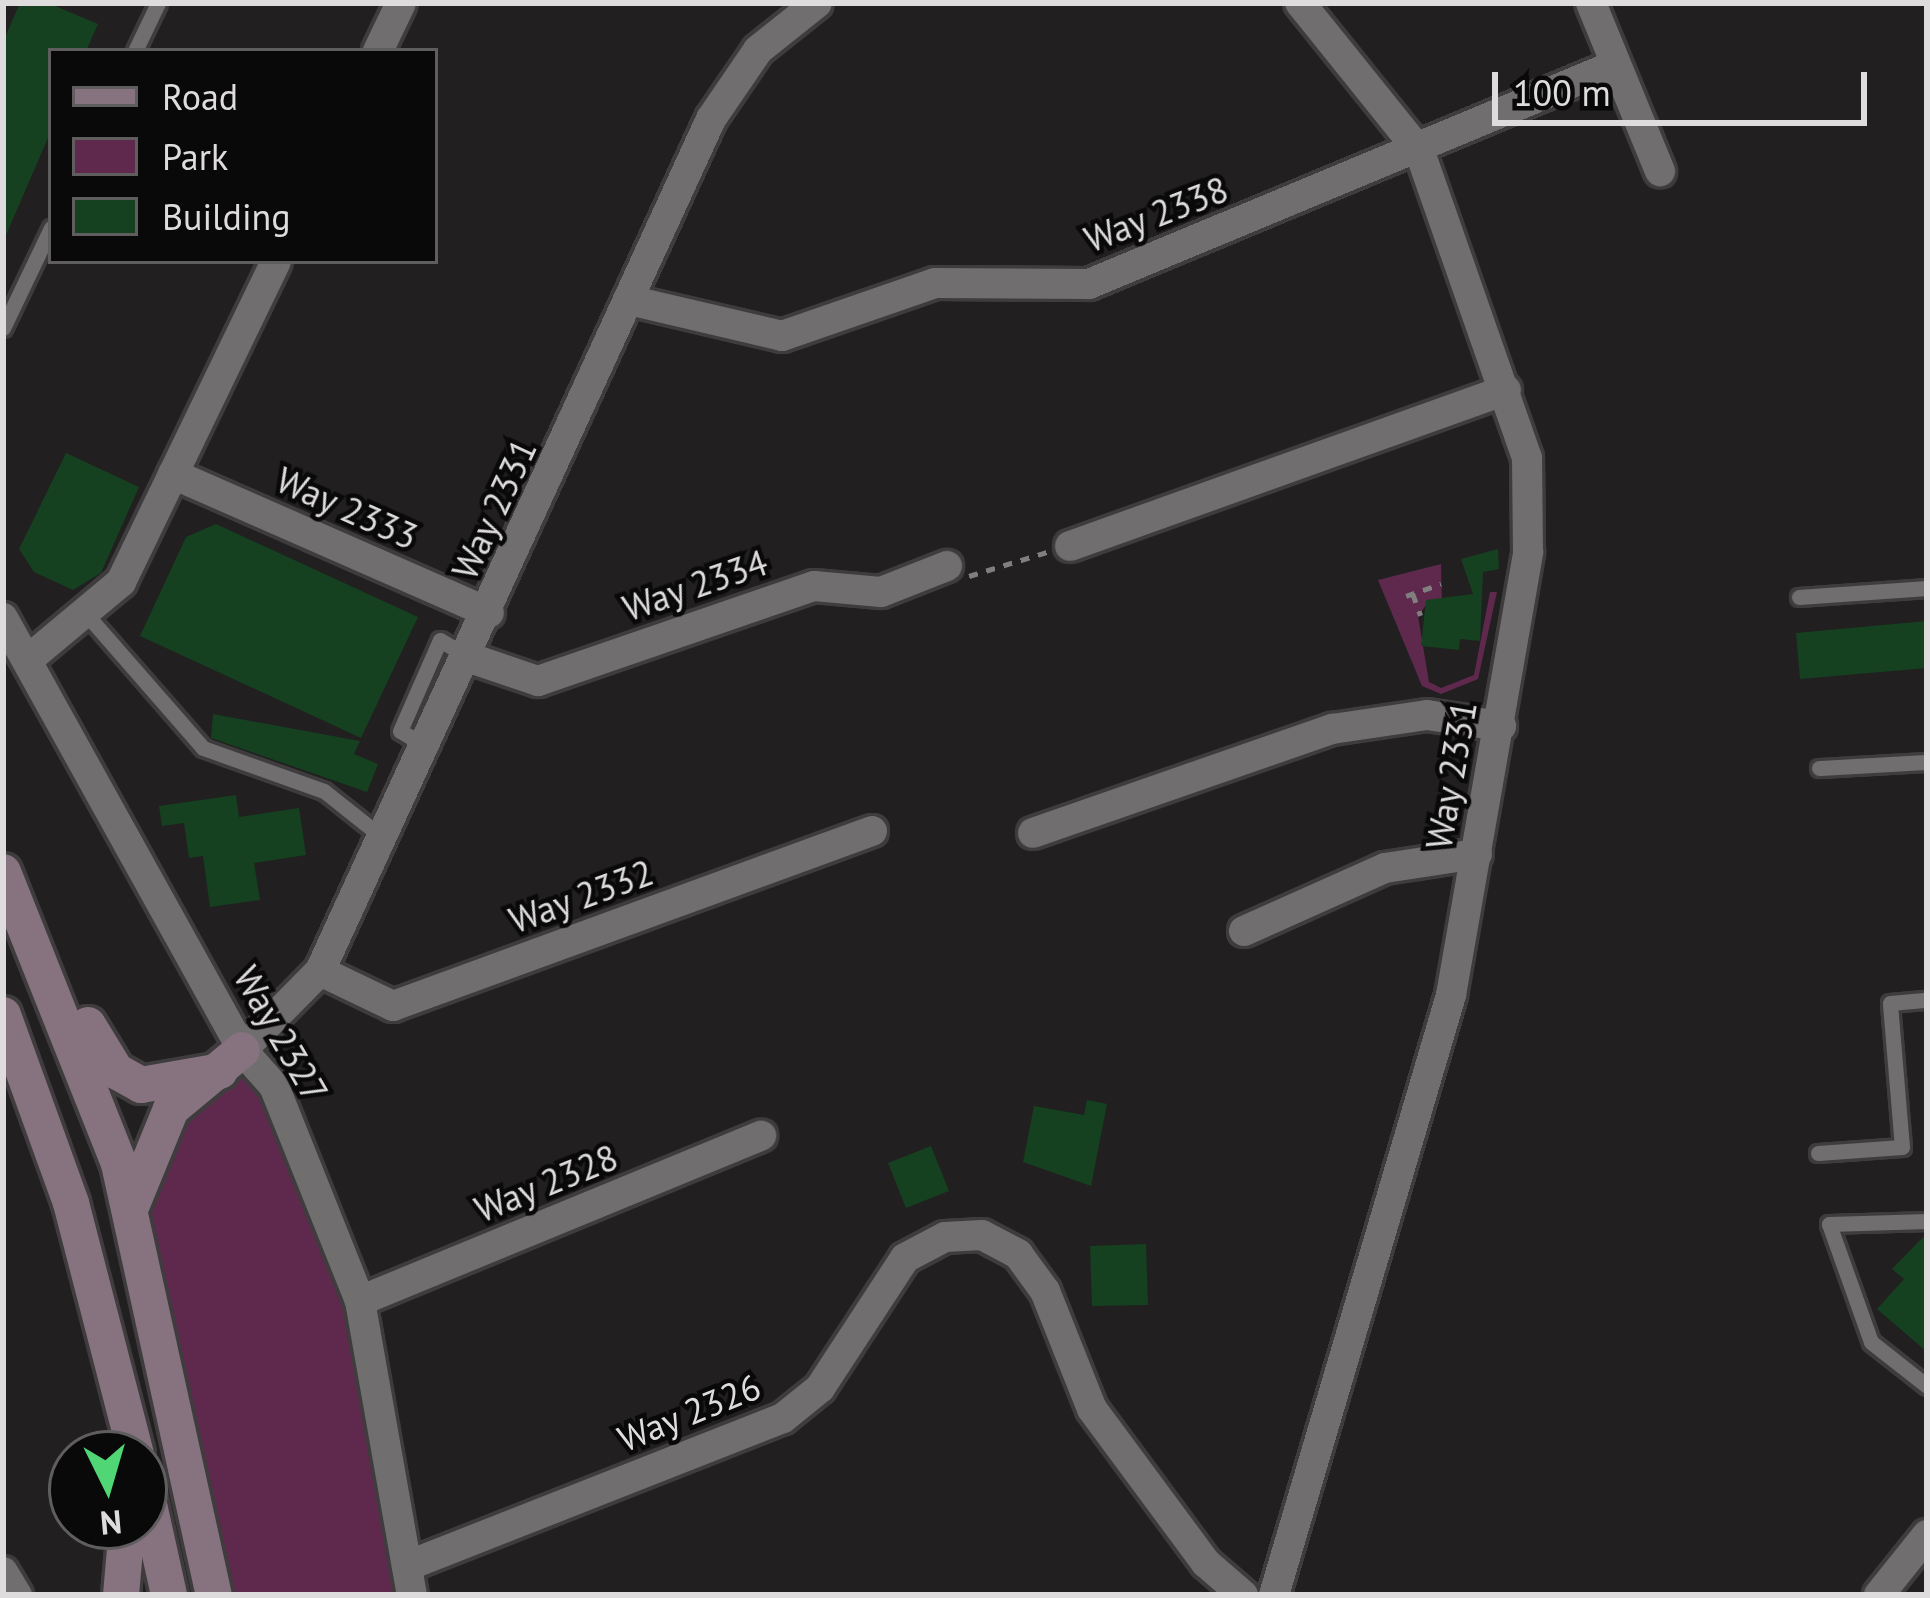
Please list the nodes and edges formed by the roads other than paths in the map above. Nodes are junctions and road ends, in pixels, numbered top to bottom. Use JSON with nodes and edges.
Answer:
{"nodes":[{"id":1,"x":158,"y":3,"type":"edge"},
{"id":2,"x":401,"y":3,"type":"edge"},
{"id":3,"x":817,"y":3,"type":"edge"},
{"id":4,"x":1300,"y":3,"type":"edge"},
{"id":5,"x":1591,"y":3,"type":"edge"},
{"id":6,"x":136,"y":48,"type":"edge"},
{"id":7,"x":379,"y":48,"type":"edge"},
{"id":8,"x":1615,"y":65,"type":"junction"},
{"id":9,"x":1420,"y":152,"type":"junction"},
{"id":10,"x":1660,"y":171,"type":"dead end"},
{"id":11,"x":48,"y":234,"type":"edge"},
{"id":12,"x":275,"y":264,"type":"edge"},
{"id":13,"x":633,"y":301,"type":"junction"},
{"id":14,"x":3,"y":328,"type":"edge"},
{"id":15,"x":1506,"y":390,"type":"junction"},
{"id":16,"x":173,"y":474,"type":"junction"},
{"id":17,"x":1070,"y":547,"type":"road end"},
{"id":18,"x":947,"y":566,"type":"road end"},
{"id":19,"x":1927,"y":589,"type":"edge"},
{"id":20,"x":1799,"y":597,"type":"dead end"},
{"id":21,"x":490,"y":613,"type":"junction"},
{"id":22,"x":87,"y":615,"type":"junction"},
{"id":23,"x":3,"y":619,"type":"edge"},
{"id":24,"x":30,"y":658,"type":"junction"},
{"id":25,"x":470,"y":658,"type":"junction"},
{"id":26,"x":1501,"y":726,"type":"junction"},
{"id":27,"x":1927,"y":761,"type":"edge"},
{"id":28,"x":1819,"y":768,"type":"dead end"},
{"id":29,"x":872,"y":831,"type":"dead end"},
{"id":30,"x":1033,"y":833,"type":"dead end"},
{"id":31,"x":383,"y":838,"type":"junction"},
{"id":32,"x":1477,"y":854,"type":"junction"},
{"id":33,"x":3,"y":872,"type":"edge"},
{"id":34,"x":21,"y":909,"type":"junction"},
{"id":35,"x":1244,"y":932,"type":"dead end"},
{"id":36,"x":320,"y":971,"type":"junction"},
{"id":37,"x":1927,"y":1000,"type":"edge"},
{"id":38,"x":3,"y":1015,"type":"edge"},
{"id":39,"x":231,"y":1061,"type":"junction"},
{"id":40,"x":761,"y":1136,"type":"dead end"},
{"id":41,"x":1818,"y":1153,"type":"dead end"},
{"id":42,"x":131,"y":1208,"type":"junction"},
{"id":43,"x":1927,"y":1221,"type":"edge"},
{"id":44,"x":360,"y":1301,"type":"junction"},
{"id":45,"x":1927,"y":1386,"type":"edge"},
{"id":46,"x":124,"y":1408,"type":"junction"},
{"id":47,"x":124,"y":1430,"type":"edge"},
{"id":48,"x":130,"y":1430,"type":"edge"},
{"id":49,"x":1927,"y":1534,"type":"edge"},
{"id":50,"x":125,"y":1550,"type":"edge"},
{"id":51,"x":159,"y":1550,"type":"edge"},
{"id":52,"x":3,"y":1572,"type":"edge"},
{"id":53,"x":410,"y":1581,"type":"edge"},
{"id":54,"x":214,"y":1589,"type":"edge"},
{"id":55,"x":17,"y":1595,"type":"edge"},
{"id":56,"x":121,"y":1595,"type":"edge"},
{"id":57,"x":169,"y":1595,"type":"edge"},
{"id":58,"x":1243,"y":1595,"type":"edge"},
{"id":59,"x":1274,"y":1595,"type":"edge"},
{"id":60,"x":1879,"y":1595,"type":"edge"}],
"edges":[{"from":1,"to":6,"type":"lane"},
{"from":2,"to":7,"type":"street"},
{"from":3,"to":13,"type":"street","name":"Way 2331"},
{"from":4,"to":9,"type":"street","name":"Way 2331"},
{"from":5,"to":8,"type":"street"},
{"from":8,"to":9,"type":"street"},
{"from":8,"to":10,"type":"street"},
{"from":9,"to":13,"type":"street","name":"Way 2338"},
{"from":9,"to":15,"type":"street","name":"Way 2331"},
{"from":11,"to":14,"type":"lane"},
{"from":12,"to":16,"type":"street"},
{"from":13,"to":21,"type":"street","name":"Way 2331"},
{"from":15,"to":17,"type":"street"},
{"from":15,"to":26,"type":"street","name":"Way 2331"},
{"from":16,"to":21,"type":"street","name":"Way 2333"},
{"from":16,"to":22,"type":"street"},
{"from":18,"to":25,"type":"street","name":"Way 2334"},
{"from":19,"to":20,"type":"lane"},
{"from":21,"to":25,"type":"street","name":"Way 2331"},
{"from":22,"to":24,"type":"street"},
{"from":22,"to":31,"type":"lane"},
{"from":23,"to":24,"type":"street","name":"Way 2327"},
{"from":24,"to":39,"type":"street","name":"Way 2327"},
{"from":25,"to":31,"type":"street","name":"Way 2331"},
{"from":26,"to":30,"type":"street"},
{"from":26,"to":32,"type":"street","name":"Way 2331"},
{"from":27,"to":28,"type":"lane"},
{"from":29,"to":36,"type":"street","name":"Way 2332"},
{"from":31,"to":36,"type":"street","name":"Way 2331"},
{"from":32,"to":35,"type":"street"},
{"from":32,"to":59,"type":"street","name":"Way 2331"},
{"from":33,"to":34,"type":"main road"},
{"from":34,"to":39,"type":"main road"},
{"from":34,"to":42,"type":"main road"},
{"from":36,"to":39,"type":"street","name":"Way 2331"},
{"from":37,"to":41,"type":"lane"},
{"from":38,"to":46,"type":"main road"},
{"from":39,"to":42,"type":"main road"},
{"from":39,"to":44,"type":"street","name":"Way 2327"},
{"from":40,"to":44,"type":"street","name":"Way 2328"},
{"from":42,"to":54,"type":"main road"},
{"from":43,"to":45,"type":"lane"},
{"from":44,"to":53,"type":"street","name":"Way 2327"},
{"from":46,"to":47,"type":"main road"},
{"from":46,"to":48,"type":"main road"},
{"from":49,"to":60,"type":"street"},
{"from":50,"to":56,"type":"main road"},
{"from":51,"to":57,"type":"main road"},
{"from":52,"to":55,"type":"street"},
{"from":53,"to":58,"type":"street","name":"Way 2326"}]}
